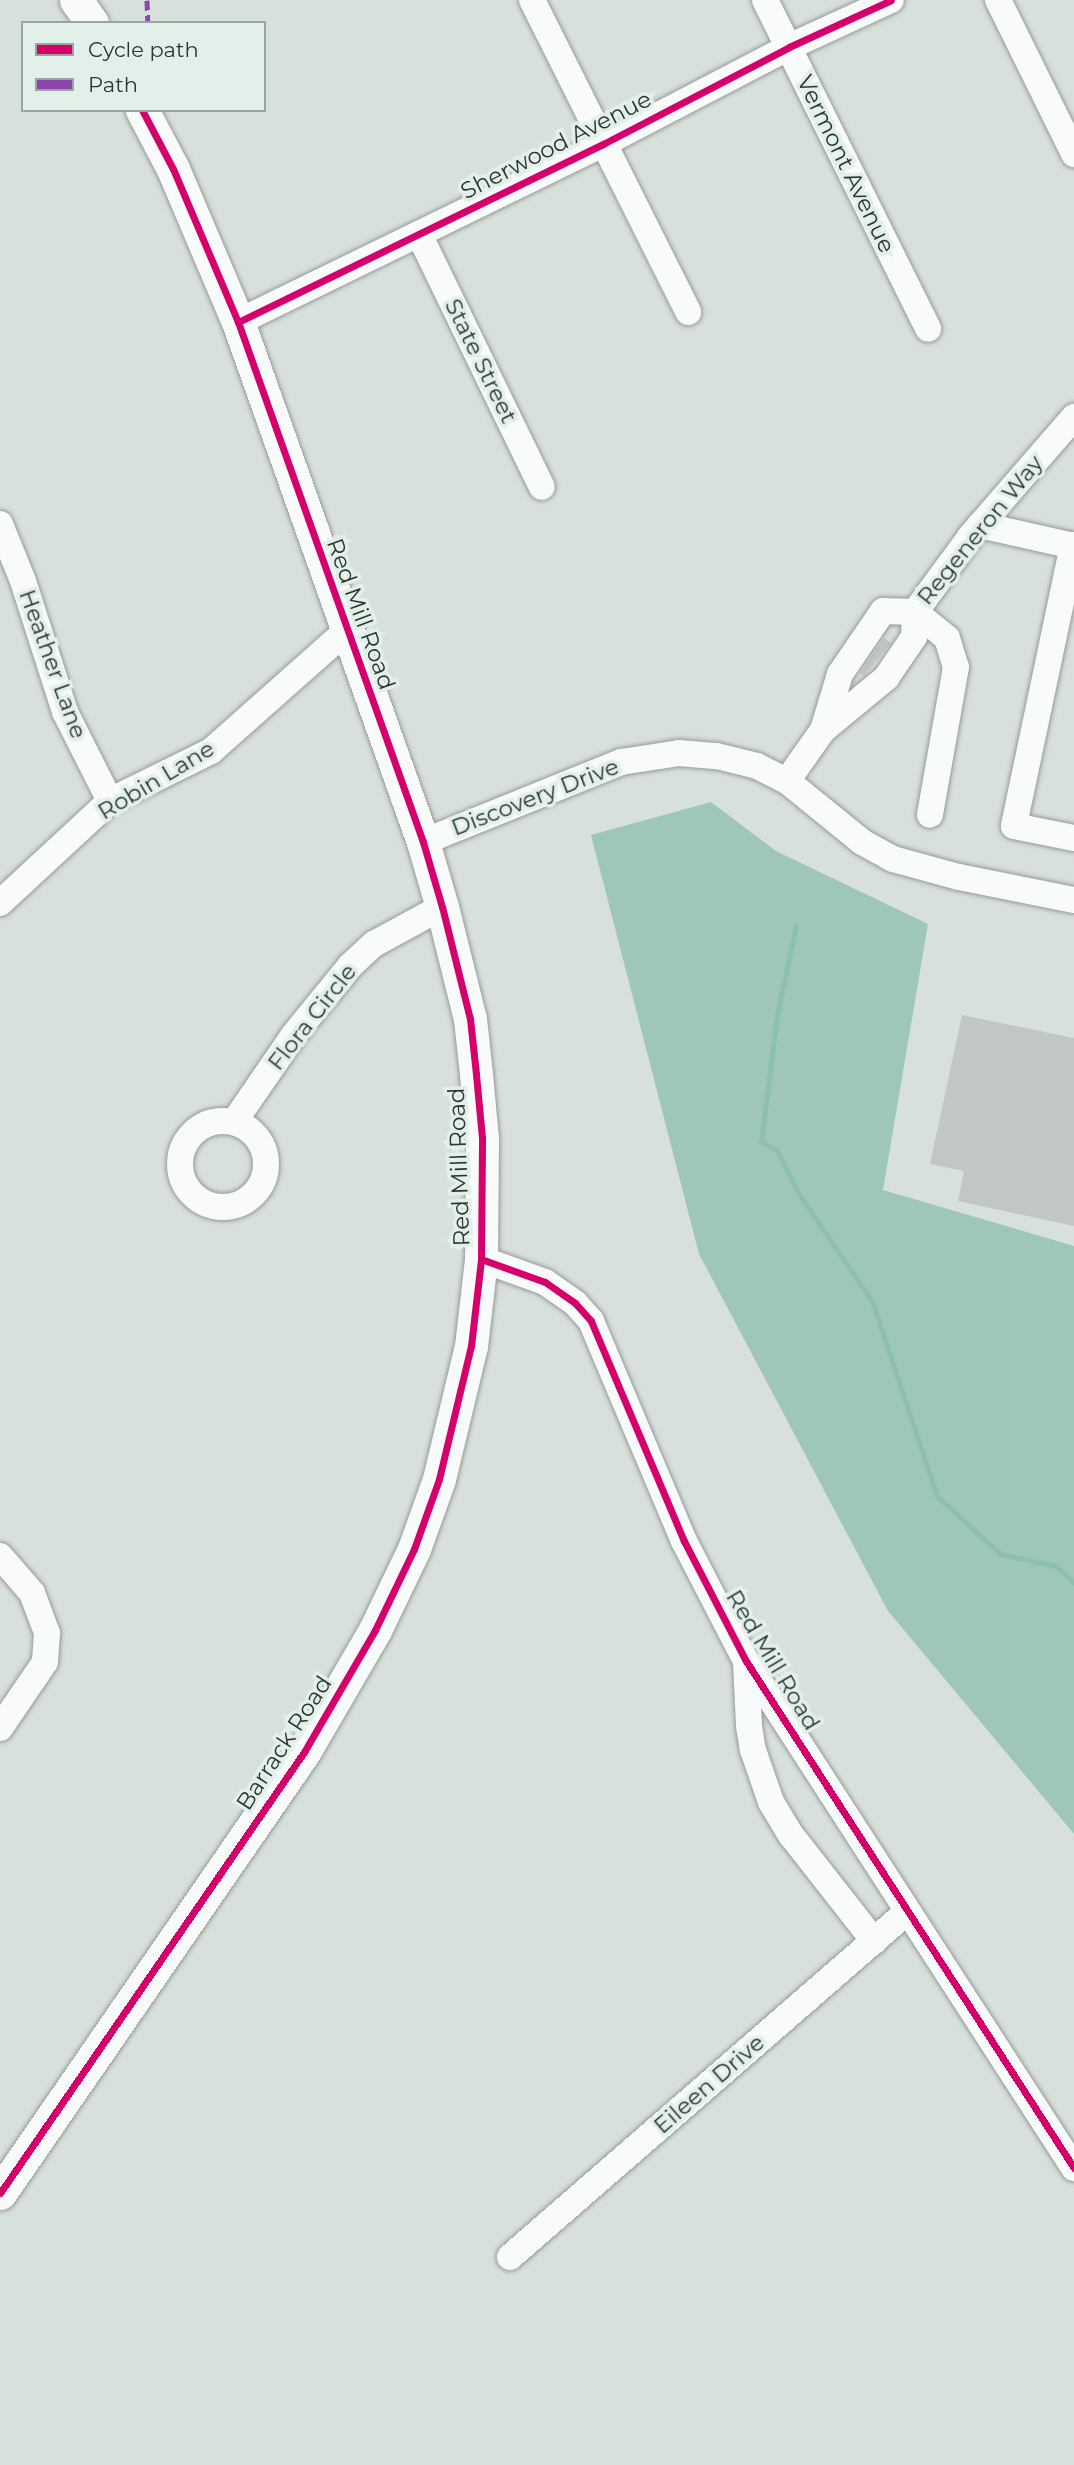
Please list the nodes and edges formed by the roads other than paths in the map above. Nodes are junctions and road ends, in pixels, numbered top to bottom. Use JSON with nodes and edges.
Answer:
{"nodes":[{"id":1,"x":76,"y":0,"type":"edge"},
{"id":2,"x":532,"y":0,"type":"edge"},
{"id":3,"x":765,"y":0,"type":"edge"},
{"id":4,"x":891,"y":0,"type":"edge"},
{"id":5,"x":998,"y":0,"type":"edge"},
{"id":6,"x":91,"y":21,"type":"edge"},
{"id":7,"x":789,"y":47,"type":"junction"},
{"id":8,"x":143,"y":112,"type":"edge"},
{"id":9,"x":603,"y":144,"type":"junction"},
{"id":10,"x":1074,"y":154,"type":"edge"},
{"id":11,"x":419,"y":234,"type":"junction"},
{"id":12,"x":688,"y":312,"type":"dead end"},
{"id":13,"x":238,"y":322,"type":"junction"},
{"id":14,"x":928,"y":329,"type":"dead end"},
{"id":15,"x":1074,"y":417,"type":"edge"},
{"id":16,"x":542,"y":487,"type":"dead end"},
{"id":17,"x":0,"y":524,"type":"edge"},
{"id":18,"x":980,"y":525,"type":"junction"},
{"id":19,"x":1073,"y":546,"type":"edge"},
{"id":20,"x":915,"y":612,"type":"junction"},
{"id":21,"x":346,"y":631,"type":"junction"},
{"id":22,"x":822,"y":730,"type":"junction"},
{"id":23,"x":787,"y":781,"type":"junction"},
{"id":24,"x":110,"y":801,"type":"junction"},
{"id":25,"x":930,"y":815,"type":"dead end"},
{"id":26,"x":1074,"y":838,"type":"edge"},
{"id":27,"x":423,"y":842,"type":"junction"},
{"id":28,"x":1074,"y":900,"type":"edge"},
{"id":29,"x":0,"y":903,"type":"edge"},
{"id":30,"x":442,"y":907,"type":"junction"},
{"id":31,"x":234,"y":1122,"type":"dead end"},
{"id":32,"x":481,"y":1259,"type":"junction"},
{"id":33,"x":0,"y":1556,"type":"edge"},
{"id":34,"x":746,"y":1661,"type":"junction"},
{"id":35,"x":0,"y":1728,"type":"edge"},
{"id":36,"x":908,"y":1911,"type":"junction"},
{"id":37,"x":874,"y":1941,"type":"junction"},
{"id":38,"x":1068,"y":2139,"type":"edge"},
{"id":39,"x":1074,"y":2168,"type":"edge"},
{"id":40,"x":0,"y":2193,"type":"edge"},
{"id":41,"x":510,"y":2257,"type":"dead end"}],
"edges":[{"from":1,"to":6,"type":"main road"},
{"from":2,"to":9,"type":"street"},
{"from":3,"to":7,"type":"street","name":"Vermont Avenue"},
{"from":4,"to":7,"type":"street","name":"Sherwood Avenue"},
{"from":5,"to":10,"type":"street"},
{"from":7,"to":9,"type":"street","name":"Sherwood Avenue"},
{"from":7,"to":14,"type":"street","name":"Vermont Avenue"},
{"from":8,"to":13,"type":"main road","name":"Red Mill Road"},
{"from":9,"to":11,"type":"street","name":"Sherwood Avenue"},
{"from":9,"to":12,"type":"street"},
{"from":11,"to":13,"type":"street","name":"Sherwood Avenue"},
{"from":11,"to":16,"type":"street","name":"State Street"},
{"from":13,"to":21,"type":"main road","name":"Red Mill Road"},
{"from":15,"to":18,"type":"street","name":"Regeneron Way"},
{"from":17,"to":24,"type":"street","name":"Heather Lane"},
{"from":18,"to":19,"type":"street"},
{"from":18,"to":20,"type":"street","name":"Regeneron Way"},
{"from":19,"to":26,"type":"street"},
{"from":20,"to":22,"type":"street","name":"Regeneron Way"},
{"from":20,"to":22,"type":"street","name":"Regeneron Way"},
{"from":20,"to":25,"type":"street"},
{"from":21,"to":24,"type":"street","name":"Robin Lane"},
{"from":21,"to":27,"type":"main road","name":"Red Mill Road"},
{"from":22,"to":23,"type":"street","name":"Regeneron Way"},
{"from":23,"to":27,"type":"street","name":"Discovery Drive"},
{"from":23,"to":28,"type":"street","name":"Discovery Drive"},
{"from":24,"to":29,"type":"street","name":"Robin Lane"},
{"from":27,"to":30,"type":"main road","name":"Red Mill Road"},
{"from":30,"to":31,"type":"street","name":"Flora Circle"},
{"from":30,"to":32,"type":"main road","name":"Red Mill Road"},
{"from":32,"to":34,"type":"street","name":"Red Mill Road"},
{"from":32,"to":40,"type":"main road","name":"Barrack Road"},
{"from":33,"to":35,"type":"street"},
{"from":34,"to":36,"type":"street","name":"Red Mill Road"},
{"from":34,"to":37,"type":"street"},
{"from":36,"to":37,"type":"street","name":"Eileen Drive"},
{"from":36,"to":38,"type":"street","name":"Red Mill Road"},
{"from":37,"to":41,"type":"street","name":"Eileen Drive"},
{"from":38,"to":39,"type":"street","name":"Red Mill Road"}]}
